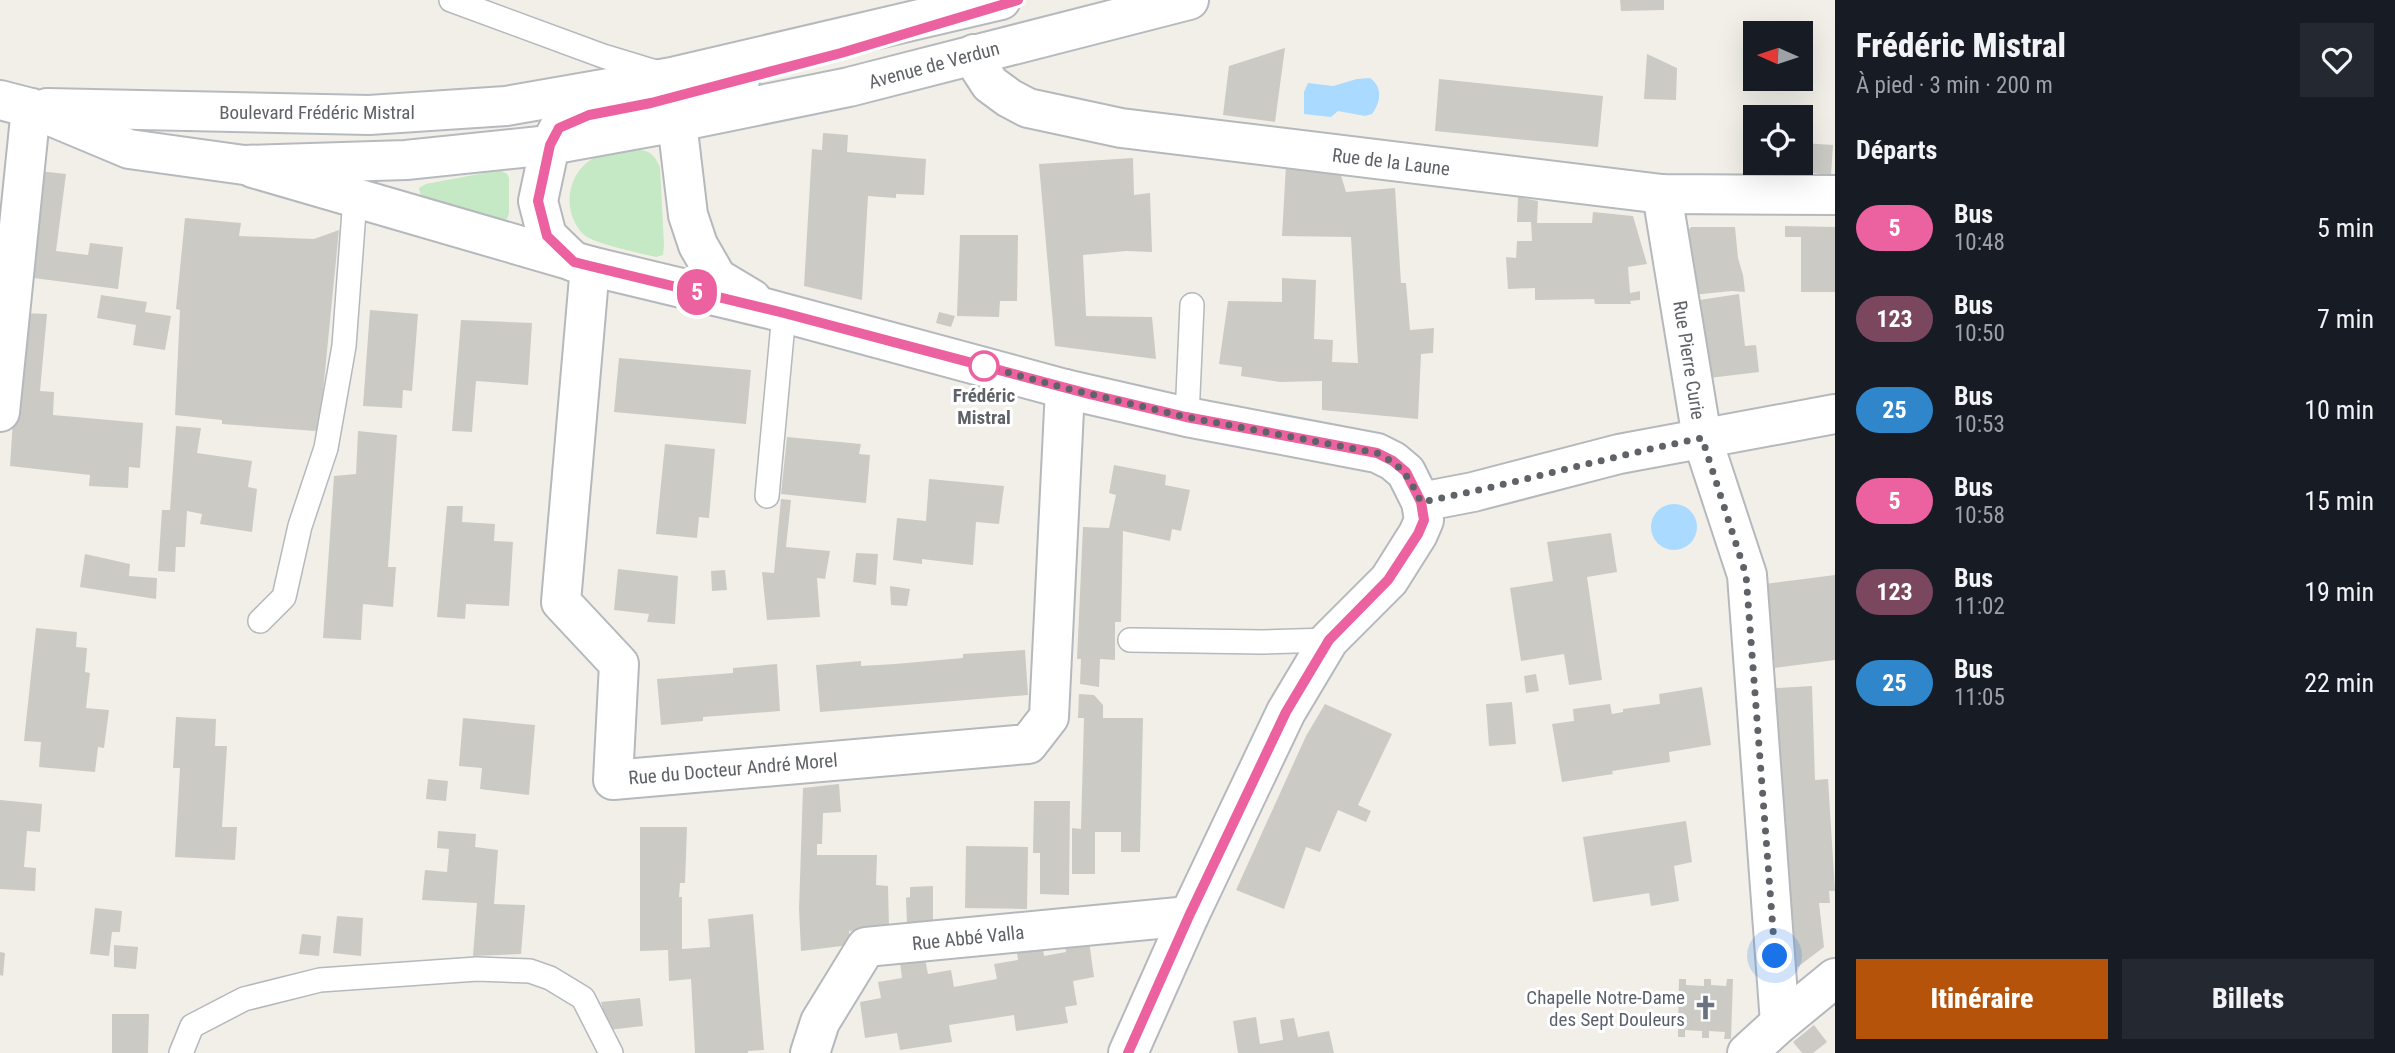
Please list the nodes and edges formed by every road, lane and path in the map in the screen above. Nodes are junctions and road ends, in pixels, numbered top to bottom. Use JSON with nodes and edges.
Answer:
{"nodes":[{"id":1,"x":451,"y":0,"type":"edge"},
{"id":2,"x":1001,"y":0,"type":"edge"},
{"id":3,"x":1018,"y":0,"type":"edge"},
{"id":4,"x":1189,"y":0,"type":"edge"},
{"id":5,"x":974,"y":54,"type":"junction"},
{"id":6,"x":607,"y":88,"type":"joint"},
{"id":7,"x":667,"y":101,"type":"junction"},
{"id":8,"x":15,"y":104,"type":"edge"},
{"id":9,"x":550,"y":145,"type":"junction"},
{"id":10,"x":244,"y":165,"type":"junction"},
{"id":11,"x":1662,"y":194,"type":"junction"},
{"id":12,"x":1835,"y":195,"type":"edge"},
{"id":13,"x":355,"y":198,"type":"junction"},
{"id":14,"x":582,"y":264,"type":"junction"},
{"id":15,"x":1192,"y":305,"type":"dead end"},
{"id":16,"x":777,"y":311,"type":"junction"},
{"id":17,"x":1065,"y":388,"type":"junction"},
{"id":18,"x":0,"y":412,"type":"edge"},
{"id":19,"x":1835,"y":414,"type":"edge"},
{"id":20,"x":1186,"y":417,"type":"junction"},
{"id":21,"x":1702,"y":438,"type":"junction"},
{"id":22,"x":767,"y":496,"type":"dead end"},
{"id":23,"x":1421,"y":502,"type":"junction"},
{"id":24,"x":260,"y":621,"type":"dead end"},
{"id":25,"x":1130,"y":640,"type":"dead end"},
{"id":26,"x":1329,"y":640,"type":"junction"},
{"id":27,"x":1189,"y":916,"type":"junction"},
{"id":28,"x":1835,"y":978,"type":"edge"},
{"id":29,"x":1780,"y":1023,"type":"junction"},
{"id":30,"x":181,"y":1053,"type":"edge"},
{"id":31,"x":611,"y":1053,"type":"edge"},
{"id":32,"x":810,"y":1053,"type":"edge"},
{"id":33,"x":1128,"y":1053,"type":"edge"},
{"id":34,"x":1747,"y":1053,"type":"edge"}],
"edges":[{"from":1,"to":7,"type":"lane"},
{"from":2,"to":7,"type":"street","name":"Avenue de Verdun"},
{"from":3,"to":7,"type":"street"},
{"from":4,"to":5,"type":"street","name":"Avenue de Verdun"},
{"from":5,"to":7,"type":"street","name":"Avenue de Verdun"},
{"from":5,"to":11,"type":"street","name":"Rue de la Laune"},
{"from":6,"to":7,"type":"street","name":"Avenue de Verdun"},
{"from":6,"to":8,"type":"street","name":"Boulevard Frédéric Mistral"},
{"from":7,"to":9,"type":"street"},
{"from":7,"to":16,"type":"street"},
{"from":8,"to":10,"type":"street"},
{"from":8,"to":18,"type":"street"},
{"from":9,"to":10,"type":"street"},
{"from":9,"to":14,"type":"street"},
{"from":10,"to":13,"type":"street"},
{"from":11,"to":12,"type":"street","name":"Rue de la Laune"},
{"from":11,"to":21,"type":"street","name":"Rue Pierre Curie"},
{"from":13,"to":14,"type":"street"},
{"from":13,"to":24,"type":"lane"},
{"from":14,"to":16,"type":"street"},
{"from":14,"to":17,"type":"street","name":"Rue du Docteur André Morel"},
{"from":15,"to":20,"type":"lane"},
{"from":16,"to":17,"type":"street"},
{"from":16,"to":22,"type":"lane"},
{"from":17,"to":20,"type":"street"},
{"from":19,"to":21,"type":"street"},
{"from":20,"to":23,"type":"street"},
{"from":21,"to":23,"type":"street"},
{"from":21,"to":29,"type":"street","name":"Rue Pierre Curie"},
{"from":23,"to":26,"type":"street"},
{"from":25,"to":26,"type":"lane"},
{"from":26,"to":27,"type":"street"},
{"from":27,"to":32,"type":"street","name":"Rue Abbé Valla"},
{"from":27,"to":33,"type":"street"},
{"from":28,"to":29,"type":"street"},
{"from":29,"to":34,"type":"street"},
{"from":30,"to":31,"type":"lane"}]}
